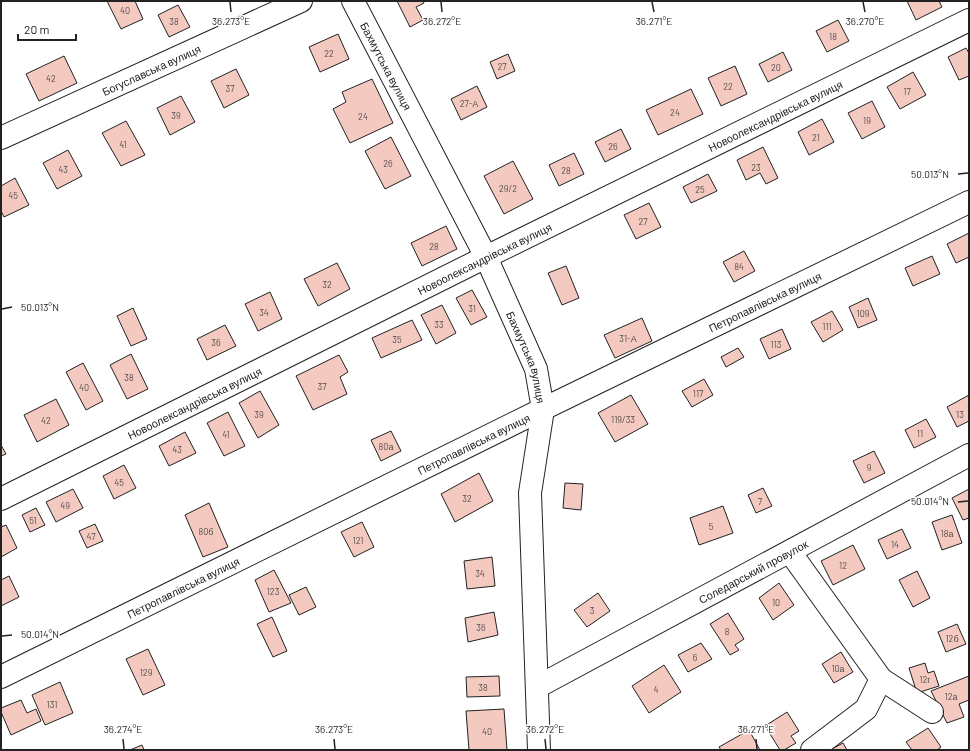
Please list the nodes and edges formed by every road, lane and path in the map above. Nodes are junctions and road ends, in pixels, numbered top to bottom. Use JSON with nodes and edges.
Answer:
{"nodes":[{"id":1,"x":301,"y":1,"type":"edge"},
{"id":2,"x":353,"y":1,"type":"edge"},
{"id":3,"x":969,"y":20,"type":"edge"},
{"id":4,"x":1,"y":138,"type":"edge"},
{"id":5,"x":969,"y":202,"type":"edge"},
{"id":6,"x":486,"y":257,"type":"junction"},
{"id":7,"x":543,"y":409,"type":"junction"},
{"id":8,"x":969,"y":456,"type":"edge"},
{"id":9,"x":1,"y":500,"type":"edge"},
{"id":10,"x":790,"y":552,"type":"junction"},
{"id":11,"x":1,"y":677,"type":"edge"},
{"id":12,"x":881,"y":679,"type":"junction"},
{"id":13,"x":537,"y":687,"type":"junction"},
{"id":14,"x":932,"y":712,"type":"dead end"},
{"id":15,"x":539,"y":750,"type":"edge"},
{"id":16,"x":812,"y":750,"type":"edge"}],
"edges":[{"from":1,"to":4,"type":"street","name":"Богуславська вулиця"},
{"from":2,"to":6,"type":"street","name":"Бахмутська вулиця"},
{"from":3,"to":6,"type":"street","name":"Новоолександрівська вулиця"},
{"from":5,"to":7,"type":"street","name":"Петропавлівська вулиця"},
{"from":6,"to":7,"type":"street","name":"Бахмутська вулиця"},
{"from":6,"to":9,"type":"street","name":"Новоолександрівська вулиця"},
{"from":7,"to":11,"type":"street","name":"Петропавлівська вулиця"},
{"from":7,"to":13,"type":"street","name":"Бахмутська вулиця"},
{"from":8,"to":10,"type":"street","name":"Соледарський провулок"},
{"from":10,"to":12,"type":"street"},
{"from":10,"to":13,"type":"street","name":"Соледарський провулок"},
{"from":12,"to":14,"type":"street"},
{"from":12,"to":16,"type":"street"},
{"from":13,"to":15,"type":"street","name":"Бахмутська вулиця"}]}
